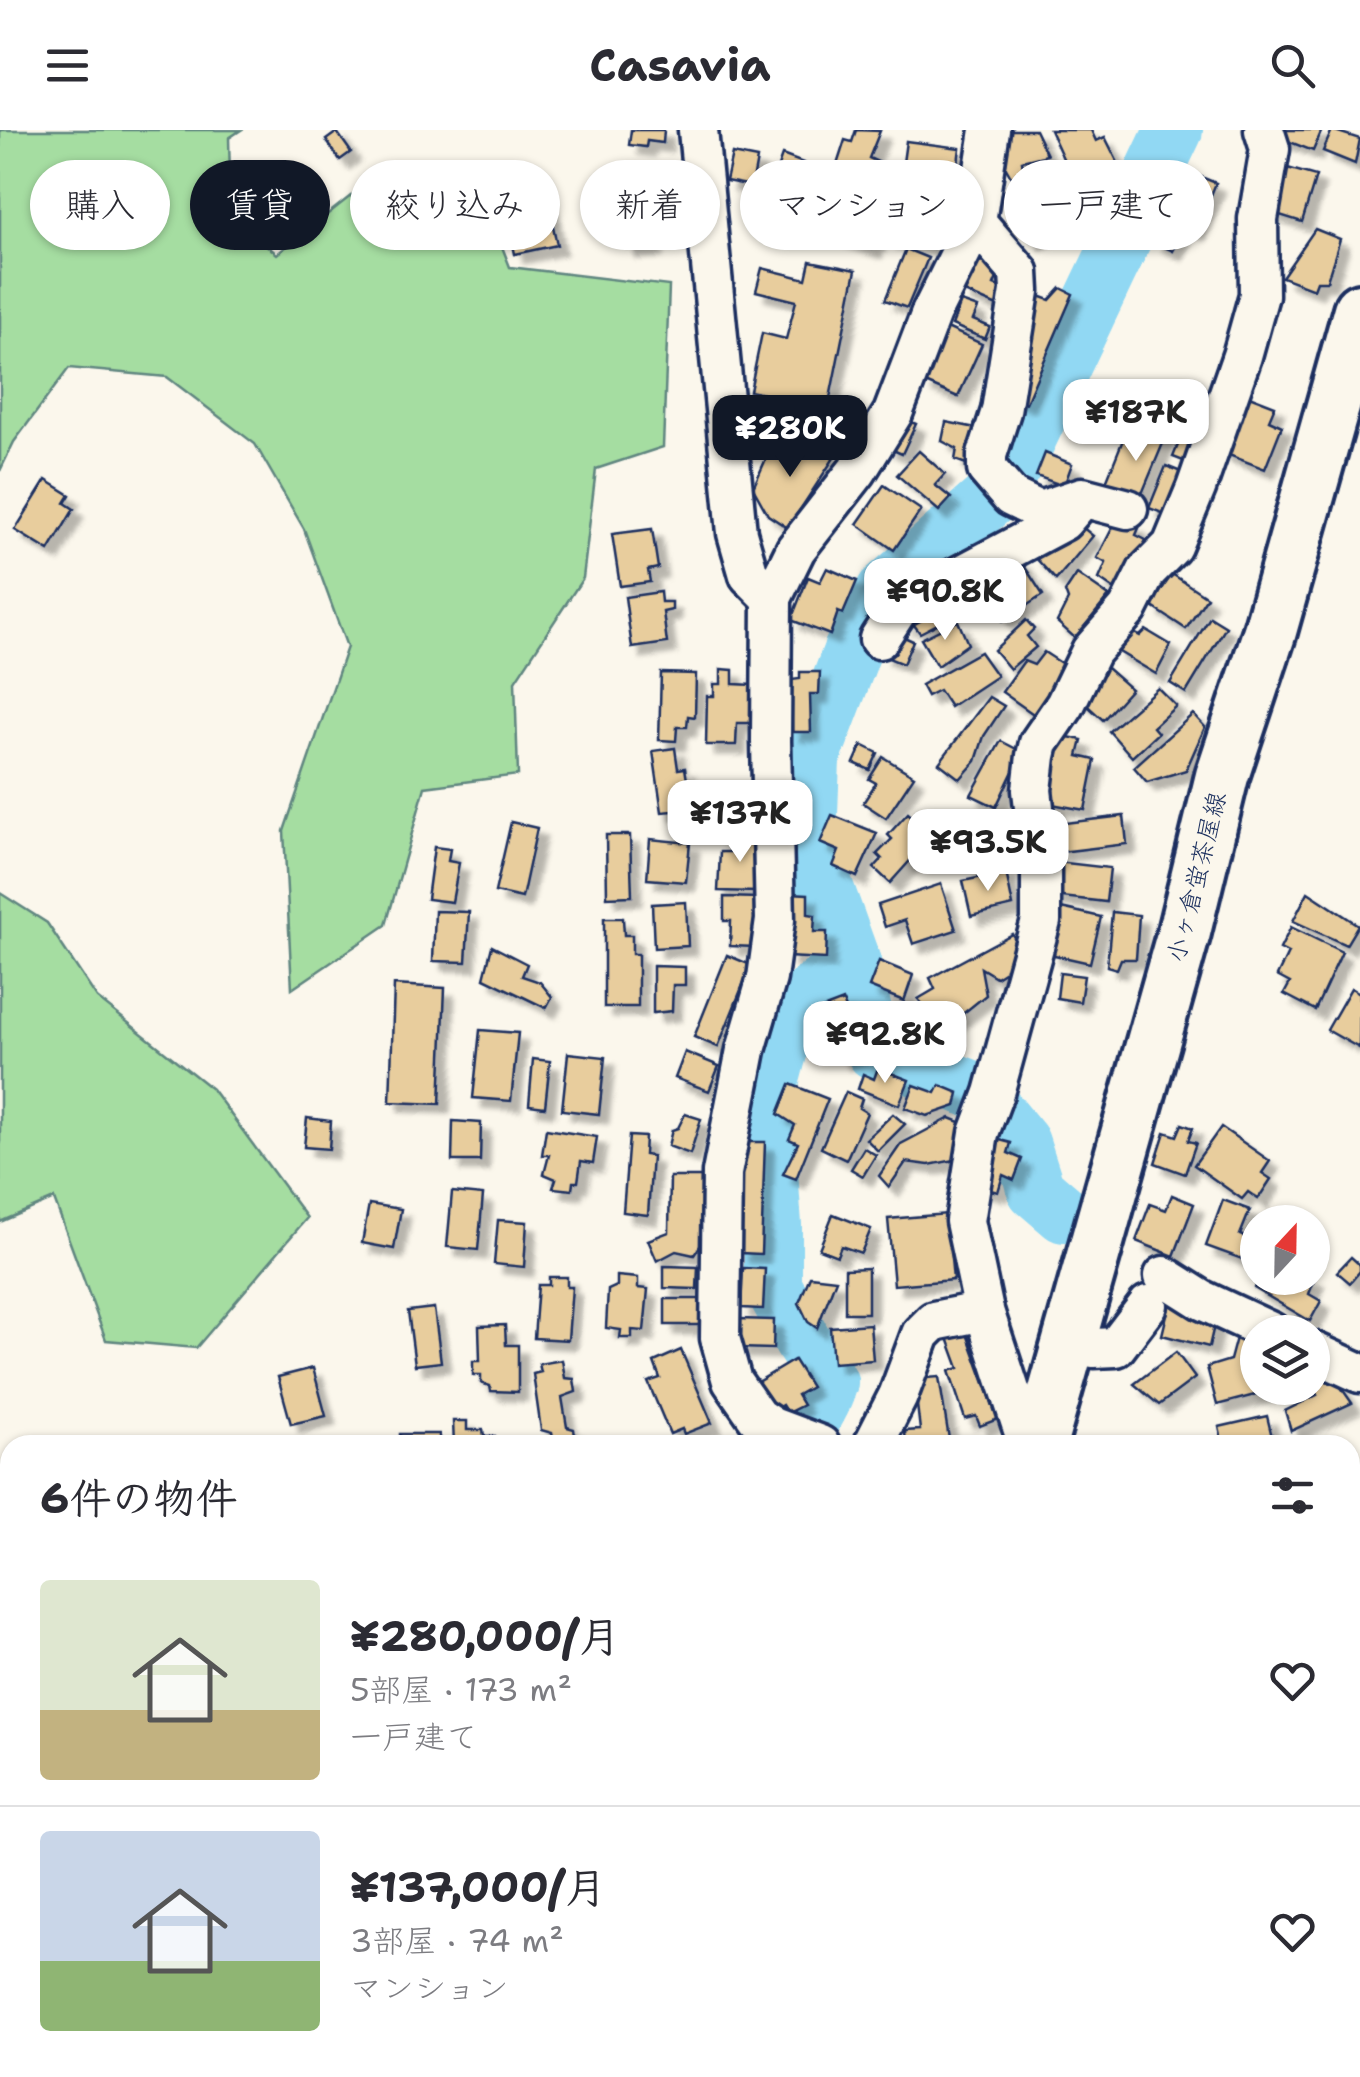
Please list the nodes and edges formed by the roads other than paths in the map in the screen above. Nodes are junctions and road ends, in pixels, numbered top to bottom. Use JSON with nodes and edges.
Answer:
{"nodes":[{"id":1,"x":698,"y":130,"type":"edge"},
{"id":2,"x":990,"y":130,"type":"edge"},
{"id":3,"x":1264,"y":130,"type":"edge"},
{"id":4,"x":984,"y":169,"type":"edge"},
{"id":5,"x":984,"y":232,"type":"edge"},
{"id":6,"x":962,"y":250,"type":"edge"},
{"id":7,"x":1360,"y":310,"type":"edge"},
{"id":8,"x":1082,"y":497,"type":"junction"},
{"id":9,"x":1128,"y":509,"type":"dead end"},
{"id":10,"x":772,"y":598,"type":"junction"},
{"id":11,"x":879,"y":640,"type":"dead end"},
{"id":12,"x":984,"y":1312,"type":"junction"},
{"id":13,"x":1240,"y":1318,"type":"edge"},
{"id":14,"x":1068,"y":1343,"type":"junction"},
{"id":15,"x":1330,"y":1359,"type":"edge"},
{"id":16,"x":1360,"y":1373,"type":"edge"},
{"id":17,"x":793,"y":1435,"type":"edge"},
{"id":18,"x":879,"y":1435,"type":"edge"},
{"id":19,"x":1025,"y":1435,"type":"edge"},
{"id":20,"x":1043,"y":1435,"type":"edge"}],
"edges":[{"from":1,"to":10,"type":"street"},
{"from":2,"to":4,"type":"street"},
{"from":3,"to":12,"type":"street"},
{"from":5,"to":8,"type":"street"},
{"from":6,"to":10,"type":"street"},
{"from":7,"to":14,"type":"street","name":"小ヶ倉蛍茶屋線"},
{"from":8,"to":9,"type":"street"},
{"from":8,"to":11,"type":"street"},
{"from":10,"to":17,"type":"street"},
{"from":12,"to":18,"type":"street"},
{"from":12,"to":19,"type":"street"},
{"from":13,"to":14,"type":"street"},
{"from":14,"to":20,"type":"street","name":"小ヶ倉蛍茶屋線"},
{"from":15,"to":16,"type":"street"}]}
